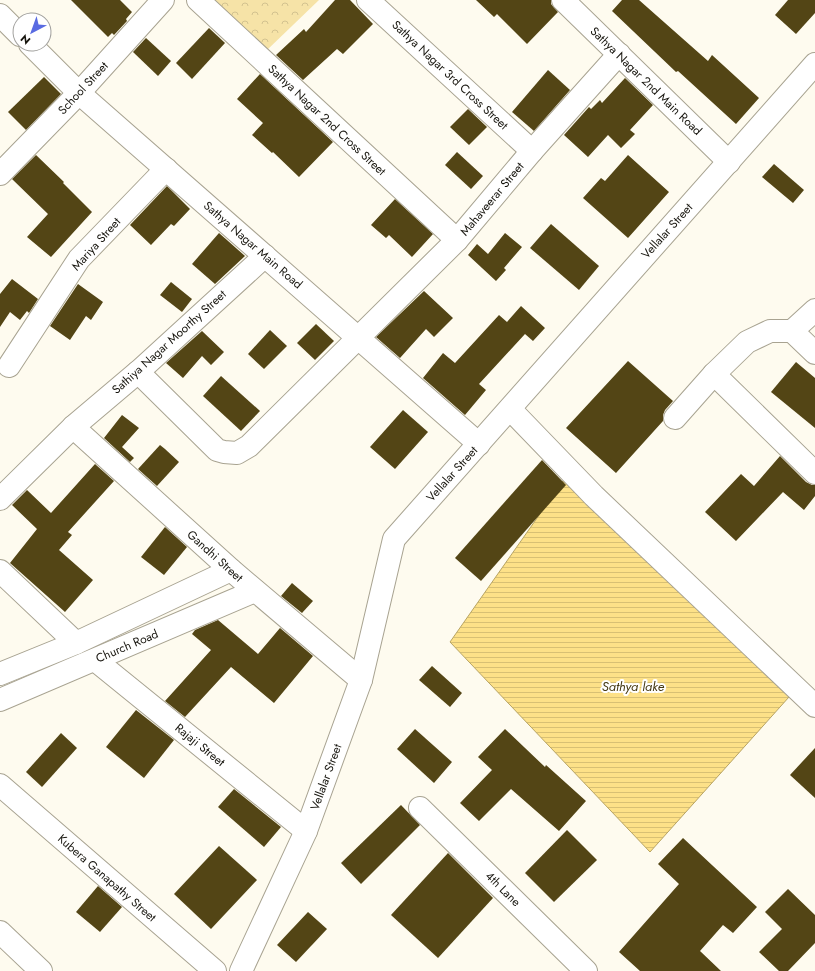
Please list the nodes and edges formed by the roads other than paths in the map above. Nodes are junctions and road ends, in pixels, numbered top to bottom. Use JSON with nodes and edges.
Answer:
{"nodes":[{"id":1,"x":163,"y":0,"type":"edge"},
{"id":2,"x":198,"y":0,"type":"edge"},
{"id":3,"x":368,"y":0,"type":"edge"},
{"id":4,"x":563,"y":0,"type":"edge"},
{"id":5,"x":0,"y":15,"type":"edge"},
{"id":6,"x":12,"y":26,"type":"edge"},
{"id":7,"x":38,"y":52,"type":"edge"},
{"id":8,"x":619,"y":54,"type":"junction"},
{"id":9,"x":815,"y":64,"type":"edge"},
{"id":10,"x":79,"y":93,"type":"junction"},
{"id":11,"x":532,"y":151,"type":"junction"},
{"id":12,"x":729,"y":162,"type":"junction"},
{"id":13,"x":166,"y":169,"type":"junction"},
{"id":14,"x":0,"y":174,"type":"edge"},
{"id":15,"x":456,"y":240,"type":"junction"},
{"id":16,"x":265,"y":256,"type":"junction"},
{"id":17,"x":815,"y":310,"type":"edge"},
{"id":18,"x":792,"y":331,"type":"junction"},
{"id":19,"x":359,"y":338,"type":"junction"},
{"id":20,"x":815,"y":354,"type":"edge"},
{"id":21,"x":9,"y":366,"type":"dead end"},
{"id":22,"x":138,"y":372,"type":"junction"},
{"id":23,"x":714,"y":374,"type":"junction"},
{"id":24,"x":510,"y":409,"type":"junction"},
{"id":25,"x":675,"y":418,"type":"dead end"},
{"id":26,"x":73,"y":427,"type":"junction"},
{"id":27,"x":479,"y":444,"type":"junction"},
{"id":28,"x":815,"y":473,"type":"edge"},
{"id":29,"x":0,"y":499,"type":"edge"},
{"id":30,"x":231,"y":570,"type":"junction"},
{"id":31,"x":0,"y":571,"type":"edge"},
{"id":32,"x":254,"y":591,"type":"junction"},
{"id":33,"x":76,"y":642,"type":"junction"},
{"id":34,"x":95,"y":660,"type":"junction"},
{"id":35,"x":0,"y":674,"type":"edge"},
{"id":36,"x":361,"y":680,"type":"junction"},
{"id":37,"x":0,"y":700,"type":"edge"},
{"id":38,"x":815,"y":706,"type":"edge"},
{"id":39,"x":0,"y":785,"type":"edge"},
{"id":40,"x":420,"y":808,"type":"dead end"},
{"id":41,"x":306,"y":831,"type":"junction"},
{"id":42,"x":0,"y":932,"type":"edge"},
{"id":43,"x":243,"y":970,"type":"edge"},
{"id":44,"x":41,"y":971,"type":"edge"},
{"id":45,"x":215,"y":971,"type":"edge"},
{"id":46,"x":586,"y":971,"type":"edge"}],
"edges":[{"from":1,"to":10,"type":"street","name":"School Street"},
{"from":2,"to":15,"type":"street","name":"Sathya Nagar 2nd Cross Street"},
{"from":3,"to":11,"type":"street","name":"Sathya Nagar 3rd Cross Street"},
{"from":4,"to":8,"type":"street","name":"Sathya Nagar 2nd Main Road"},
{"from":5,"to":6,"type":"street"},
{"from":7,"to":10,"type":"street","name":"Sathya Nagar Main Road"},
{"from":8,"to":11,"type":"street","name":"Mahaveerar Street"},
{"from":8,"to":12,"type":"street","name":"Sathya Nagar 2nd Main Road"},
{"from":9,"to":12,"type":"street","name":"Vellalar Street"},
{"from":10,"to":13,"type":"street","name":"Sathya Nagar Main Road"},
{"from":10,"to":14,"type":"street","name":"School Street"},
{"from":11,"to":15,"type":"street","name":"Mahaveerar Street"},
{"from":12,"to":24,"type":"street","name":"Vellalar Street"},
{"from":13,"to":16,"type":"street","name":"Sathya Nagar Main Road"},
{"from":13,"to":21,"type":"street","name":"Mariya Street"},
{"from":15,"to":19,"type":"street","name":"Mahaveerar Street"},
{"from":16,"to":19,"type":"street","name":"Sathya Nagar Main Road"},
{"from":16,"to":22,"type":"street","name":"Sathiya Nagar Moorthy Street"},
{"from":17,"to":18,"type":"street"},
{"from":18,"to":20,"type":"street"},
{"from":18,"to":23,"type":"street"},
{"from":19,"to":22,"type":"street","name":"Mahaveerar Street"},
{"from":19,"to":27,"type":"street","name":"Sathya Nagar Main Road"},
{"from":22,"to":26,"type":"street","name":"Sathiya Nagar Moorthy Street"},
{"from":23,"to":25,"type":"street"},
{"from":23,"to":28,"type":"street"},
{"from":24,"to":27,"type":"street","name":"Vellalar Street"},
{"from":24,"to":38,"type":"street"},
{"from":26,"to":29,"type":"street","name":"Sathiya Nagar Moorthy Street"},
{"from":26,"to":30,"type":"street","name":"Gandhi Street"},
{"from":27,"to":36,"type":"street","name":"Vellalar Street"},
{"from":30,"to":32,"type":"street","name":"Gandhi Street"},
{"from":30,"to":33,"type":"street","name":"Church Road"},
{"from":31,"to":33,"type":"street"},
{"from":32,"to":34,"type":"street","name":"Church Road"},
{"from":32,"to":36,"type":"street","name":"Gandhi Street"},
{"from":33,"to":35,"type":"street","name":"Church Road"},
{"from":34,"to":37,"type":"street","name":"Church Road"},
{"from":34,"to":41,"type":"street","name":"Rajaji Street"},
{"from":36,"to":41,"type":"street","name":"Vellalar Street"},
{"from":39,"to":45,"type":"street","name":"Kubera Ganapathy Street"},
{"from":40,"to":46,"type":"street","name":"4th Lane"},
{"from":41,"to":43,"type":"street","name":"Vellalar Street"},
{"from":42,"to":44,"type":"street"}]}
